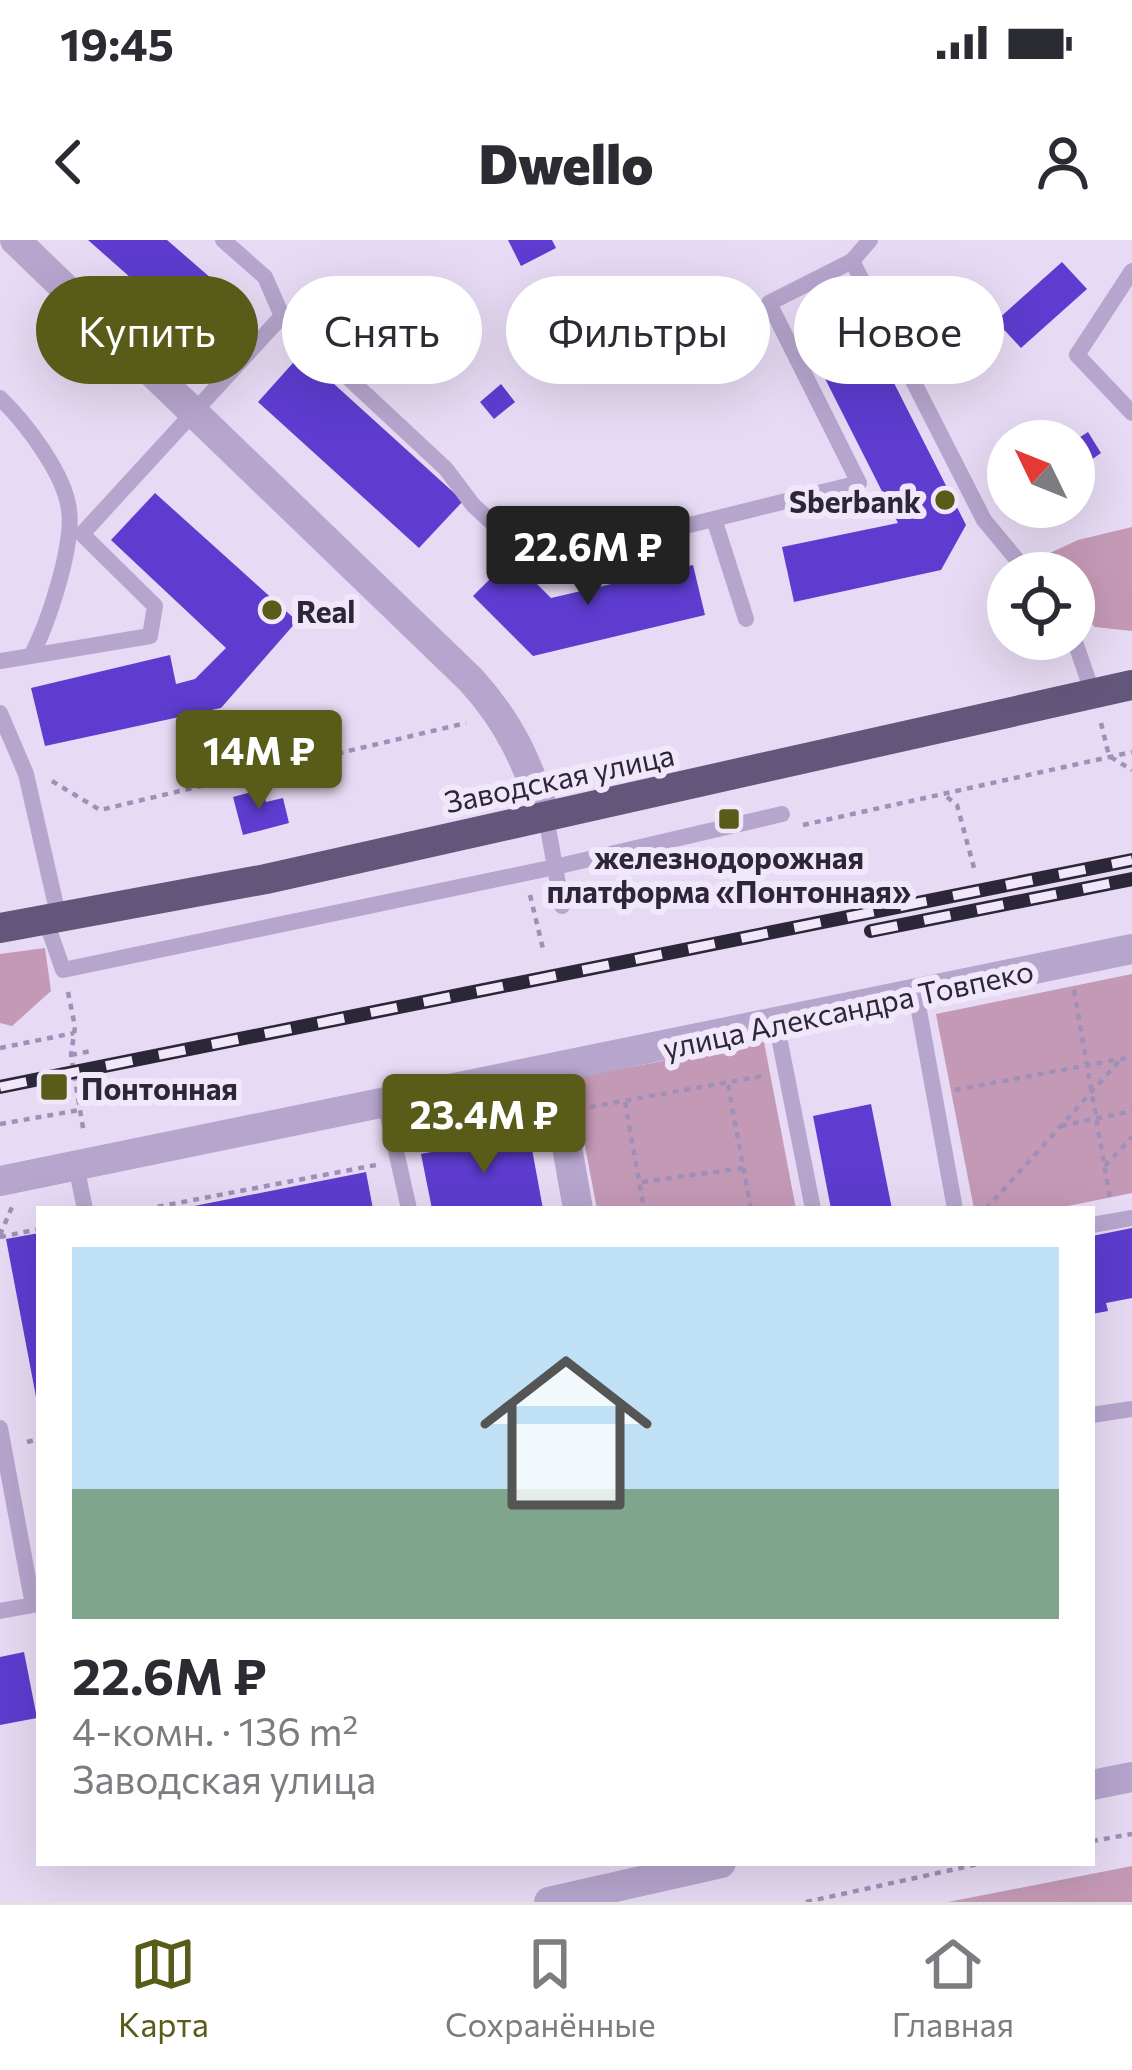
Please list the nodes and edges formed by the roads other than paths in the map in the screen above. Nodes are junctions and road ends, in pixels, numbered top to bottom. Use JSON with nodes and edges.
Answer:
{"nodes":[{"id":1,"x":15,"y":240,"type":"edge"},
{"id":2,"x":223,"y":240,"type":"edge"},
{"id":3,"x":870,"y":240,"type":"edge"},
{"id":4,"x":852,"y":261,"type":"junction"},
{"id":5,"x":1132,"y":271,"type":"edge"},
{"id":6,"x":282,"y":316,"type":"joint"},
{"id":7,"x":355,"y":384,"type":"edge"},
{"id":8,"x":0,"y":398,"type":"edge"},
{"id":9,"x":194,"y":412,"type":"junction"},
{"id":10,"x":1132,"y":413,"type":"edge"},
{"id":11,"x":70,"y":509,"type":"junction"},
{"id":12,"x":714,"y":519,"type":"junction"},
{"id":13,"x":82,"y":534,"type":"junction"},
{"id":14,"x":1011,"y":552,"type":"edge"},
{"id":15,"x":746,"y":619,"type":"dead end"},
{"id":16,"x":31,"y":656,"type":"junction"},
{"id":17,"x":1081,"y":660,"type":"edge"},
{"id":18,"x":0,"y":661,"type":"edge"},
{"id":19,"x":1132,"y":685,"type":"edge"},
{"id":20,"x":1093,"y":694,"type":"junction"},
{"id":21,"x":0,"y":713,"type":"edge"},
{"id":22,"x":782,"y":814,"type":"road end"},
{"id":23,"x":546,"y":817,"type":"junction"},
{"id":24,"x":555,"y":867,"type":"junction"},
{"id":25,"x":562,"y":906,"type":"dead end"},
{"id":26,"x":52,"y":920,"type":"junction"},
{"id":27,"x":0,"y":928,"type":"edge"},
{"id":28,"x":1132,"y":950,"type":"edge"},
{"id":29,"x":916,"y":994,"type":"junction"},
{"id":30,"x":776,"y":1022,"type":"junction"},
{"id":31,"x":553,"y":1068,"type":"junction"},
{"id":32,"x":385,"y":1102,"type":"junction"},
{"id":33,"x":76,"y":1166,"type":"junction"},
{"id":34,"x":0,"y":1181,"type":"edge"},
{"id":35,"x":84,"y":1206,"type":"edge"},
{"id":36,"x":408,"y":1206,"type":"edge"},
{"id":37,"x":577,"y":1206,"type":"edge"},
{"id":38,"x":812,"y":1206,"type":"edge"},
{"id":39,"x":954,"y":1206,"type":"edge"},
{"id":40,"x":1132,"y":1408,"type":"edge"},
{"id":41,"x":1095,"y":1414,"type":"edge"},
{"id":42,"x":1,"y":1441,"type":"edge"},
{"id":43,"x":36,"y":1604,"type":"edge"},
{"id":44,"x":0,"y":1611,"type":"edge"},
{"id":45,"x":1132,"y":1777,"type":"edge"},
{"id":46,"x":1095,"y":1784,"type":"edge"},
{"id":47,"x":698,"y":1866,"type":"edge"},
{"id":48,"x":549,"y":1902,"type":"edge"}],
"edges":[{"from":1,"to":9,"type":"street"},
{"from":2,"to":6,"type":"lane"},
{"from":3,"to":4,"type":"lane"},
{"from":4,"to":12,"type":"lane"},
{"from":4,"to":14,"type":"lane"},
{"from":5,"to":10,"type":"lane"},
{"from":6,"to":9,"type":"lane"},
{"from":7,"to":12,"type":"lane"},
{"from":8,"to":11,"type":"lane"},
{"from":9,"to":13,"type":"lane"},
{"from":9,"to":23,"type":"street"},
{"from":11,"to":13,"type":"lane"},
{"from":11,"to":16,"type":"lane"},
{"from":12,"to":15,"type":"lane"},
{"from":13,"to":16,"type":"lane"},
{"from":16,"to":18,"type":"lane"},
{"from":17,"to":20,"type":"lane"},
{"from":19,"to":20,"type":"main road","name":"Заводская улица"},
{"from":20,"to":23,"type":"main road","name":"Заводская улица"},
{"from":21,"to":26,"type":"lane"},
{"from":22,"to":24,"type":"lane"},
{"from":23,"to":24,"type":"lane"},
{"from":23,"to":26,"type":"main road","name":"Заводская улица"},
{"from":24,"to":25,"type":"lane"},
{"from":24,"to":26,"type":"lane"},
{"from":26,"to":27,"type":"main road","name":"Заводская улица"},
{"from":28,"to":29,"type":"street","name":"улица Александра Товпеко"},
{"from":29,"to":30,"type":"street","name":"улица Александра Товпеко"},
{"from":29,"to":39,"type":"lane"},
{"from":30,"to":31,"type":"street","name":"улица Александра Товпеко"},
{"from":30,"to":38,"type":"lane"},
{"from":31,"to":32,"type":"street","name":"улица Александра Товпеко"},
{"from":31,"to":37,"type":"street"},
{"from":32,"to":33,"type":"street","name":"улица Александра Товпеко"},
{"from":32,"to":36,"type":"lane"},
{"from":33,"to":34,"type":"street","name":"улица Александра Товпеко"},
{"from":33,"to":35,"type":"lane"},
{"from":40,"to":41,"type":"lane"},
{"from":42,"to":43,"type":"lane"},
{"from":43,"to":44,"type":"lane"},
{"from":45,"to":46,"type":"street"},
{"from":47,"to":48,"type":"street"}]}
